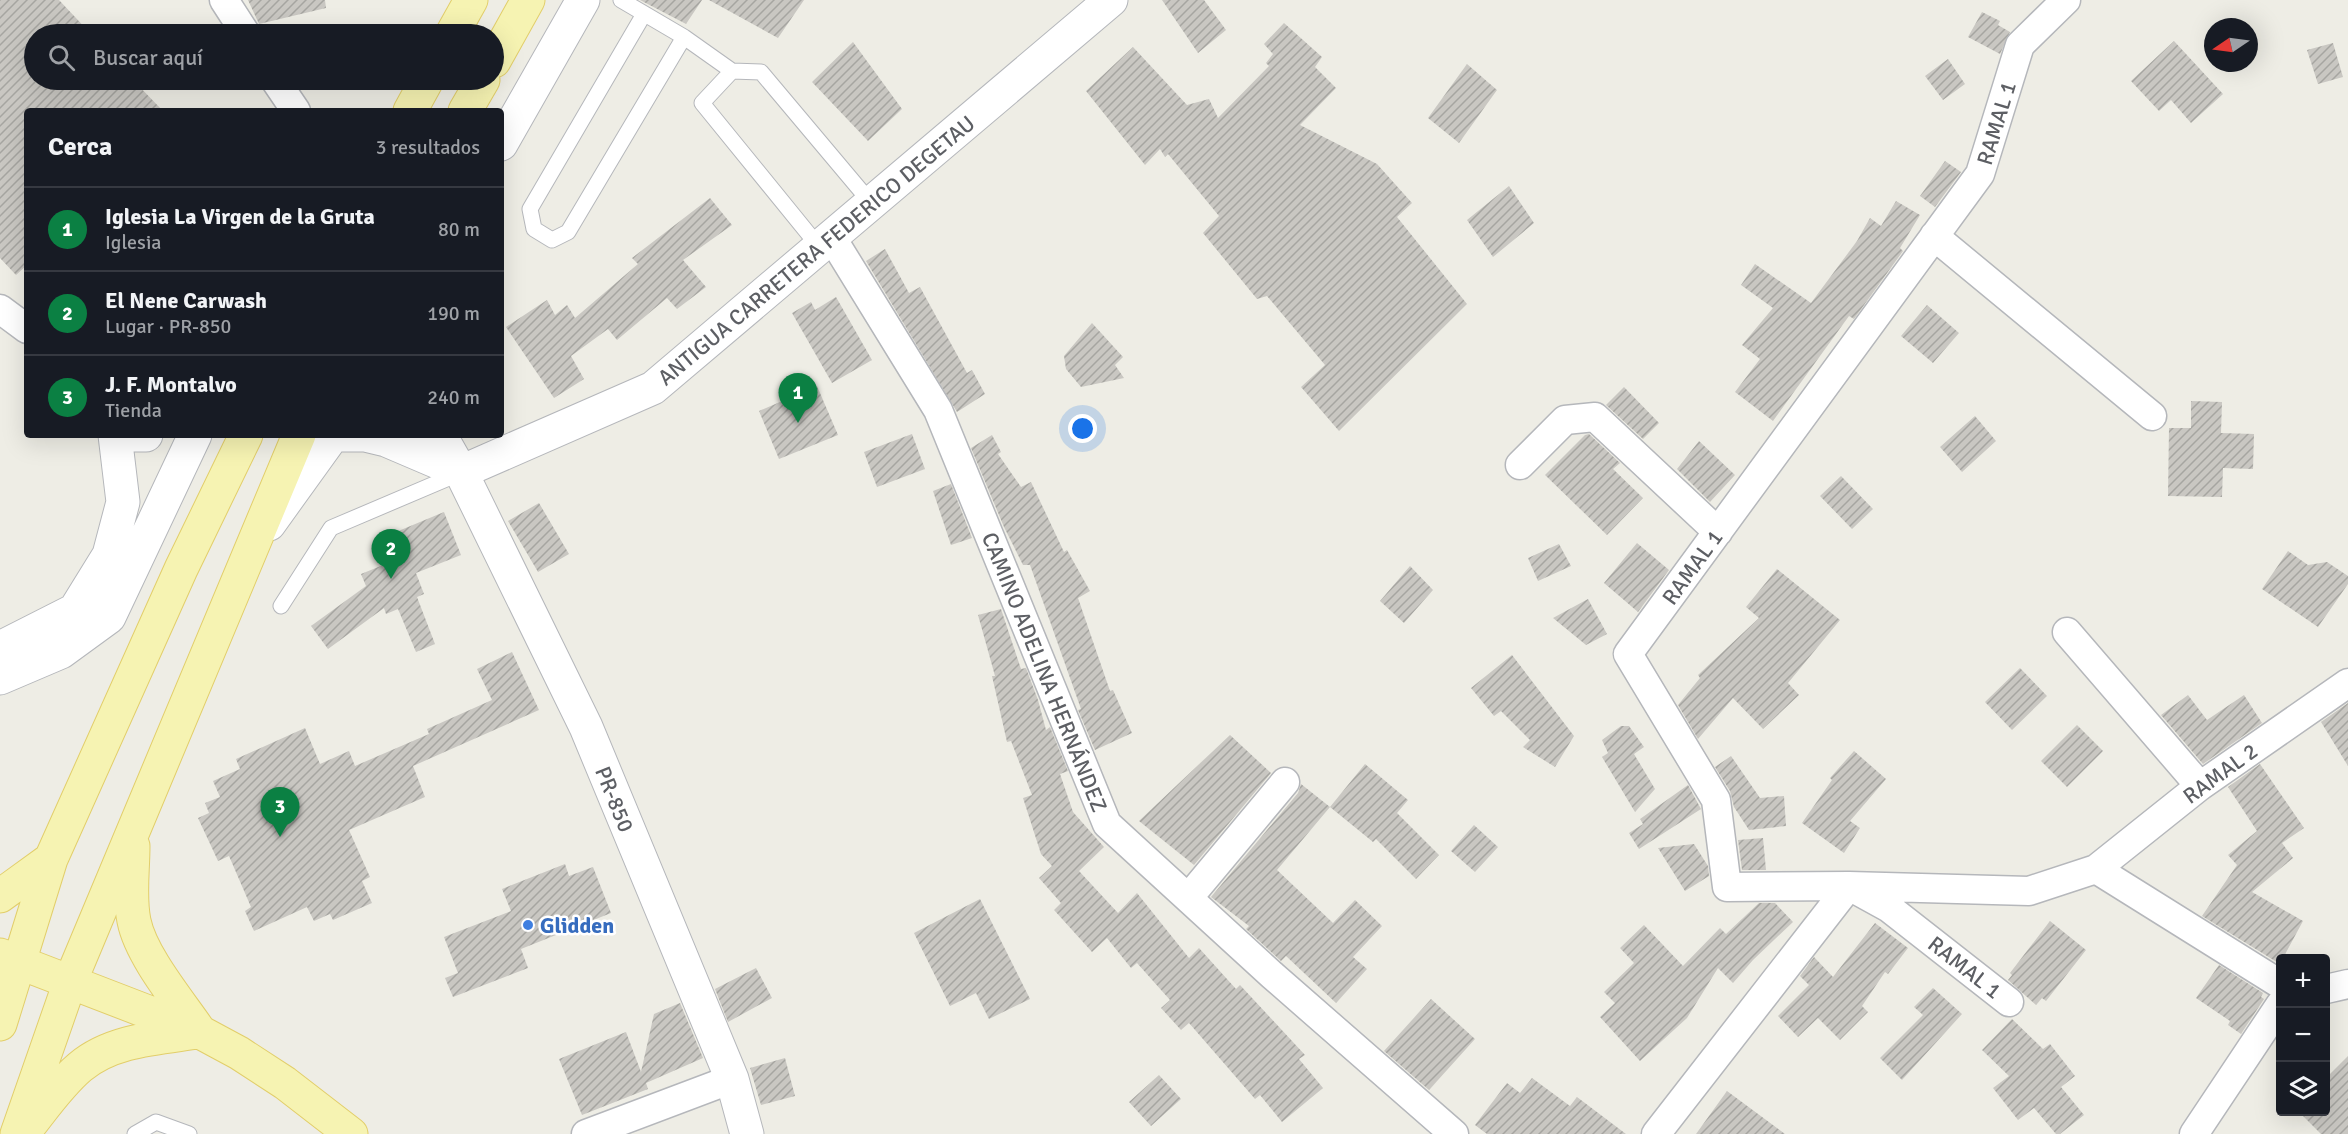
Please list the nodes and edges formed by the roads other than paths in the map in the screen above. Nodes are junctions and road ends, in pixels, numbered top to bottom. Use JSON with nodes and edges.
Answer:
{"nodes":[{"id":1,"x":224,"y":0,"type":"edge"},
{"id":2,"x":471,"y":0,"type":"edge"},
{"id":3,"x":528,"y":0,"type":"edge"},
{"id":4,"x":583,"y":0,"type":"edge"},
{"id":5,"x":621,"y":0,"type":"edge"},
{"id":6,"x":1111,"y":0,"type":"edge"},
{"id":7,"x":2066,"y":0,"type":"edge"},
{"id":8,"x":644,"y":14,"type":"junction"},
{"id":9,"x":240,"y":24,"type":"edge"},
{"id":10,"x":458,"y":24,"type":"edge"},
{"id":11,"x":684,"y":37,"type":"junction"},
{"id":12,"x":504,"y":43,"type":"edge"},
{"id":13,"x":732,"y":71,"type":"junction"},
{"id":14,"x":282,"y":90,"type":"edge"},
{"id":15,"x":422,"y":90,"type":"edge"},
{"id":16,"x":477,"y":90,"type":"edge"},
{"id":17,"x":294,"y":108,"type":"edge"},
{"id":18,"x":412,"y":108,"type":"edge"},
{"id":19,"x":467,"y":108,"type":"edge"},
{"id":20,"x":504,"y":139,"type":"edge"},
{"id":21,"x":872,"y":204,"type":"junction"},
{"id":22,"x":1934,"y":236,"type":"junction"},
{"id":23,"x":826,"y":243,"type":"junction"},
{"id":24,"x":0,"y":309,"type":"edge"},
{"id":25,"x":24,"y":327,"type":"edge"},
{"id":26,"x":2152,"y":416,"type":"dead end"},
{"id":27,"x":114,"y":438,"type":"edge"},
{"id":28,"x":194,"y":438,"type":"edge"},
{"id":29,"x":245,"y":438,"type":"edge"},
{"id":30,"x":298,"y":438,"type":"edge"},
{"id":31,"x":331,"y":438,"type":"edge"},
{"id":32,"x":378,"y":438,"type":"edge"},
{"id":33,"x":442,"y":438,"type":"edge"},
{"id":34,"x":1520,"y":465,"type":"dead end"},
{"id":35,"x":461,"y":472,"type":"junction"},
{"id":36,"x":1718,"y":532,"type":"junction"},
{"id":37,"x":247,"y":555,"type":"junction"},
{"id":38,"x":281,"y":606,"type":"dead end"},
{"id":39,"x":2067,"y":632,"type":"dead end"},
{"id":40,"x":0,"y":648,"type":"edge"},
{"id":41,"x":0,"y":678,"type":"edge"},
{"id":42,"x":2348,"y":683,"type":"edge"},
{"id":43,"x":1285,"y":782,"type":"dead end"},
{"id":44,"x":2200,"y":786,"type":"junction"},
{"id":45,"x":134,"y":825,"type":"junction"},
{"id":46,"x":51,"y":859,"type":"junction"},
{"id":47,"x":2096,"y":869,"type":"junction"},
{"id":48,"x":1849,"y":886,"type":"junction"},
{"id":49,"x":0,"y":896,"type":"edge"},
{"id":50,"x":1189,"y":897,"type":"junction"},
{"id":51,"x":10,"y":959,"type":"edge"},
{"id":52,"x":70,"y":981,"type":"junction"},
{"id":53,"x":2276,"y":982,"type":"edge"},
{"id":54,"x":2348,"y":984,"type":"edge"},
{"id":55,"x":2330,"y":988,"type":"edge"},
{"id":56,"x":2009,"y":1002,"type":"dead end"},
{"id":57,"x":2278,"y":1008,"type":"edge"},
{"id":58,"x":0,"y":1024,"type":"edge"},
{"id":59,"x":200,"y":1032,"type":"junction"},
{"id":60,"x":732,"y":1079,"type":"junction"},
{"id":61,"x":17,"y":1134,"type":"edge"},
{"id":62,"x":22,"y":1134,"type":"edge"},
{"id":63,"x":135,"y":1134,"type":"edge"},
{"id":64,"x":189,"y":1134,"type":"edge"},
{"id":65,"x":351,"y":1134,"type":"edge"},
{"id":66,"x":586,"y":1134,"type":"edge"},
{"id":67,"x":747,"y":1134,"type":"edge"},
{"id":68,"x":1454,"y":1134,"type":"edge"},
{"id":69,"x":1656,"y":1134,"type":"edge"},
{"id":70,"x":2194,"y":1134,"type":"edge"}],
"edges":[{"from":1,"to":9,"type":"street"},
{"from":2,"to":10,"type":"main road"},
{"from":3,"to":12,"type":"main road"},
{"from":4,"to":20,"type":"street"},
{"from":5,"to":8,"type":"lane"},
{"from":6,"to":21,"type":"street","name":"ANTIGUA CARRETERA FEDERICO DEGETAU"},
{"from":7,"to":22,"type":"street","name":"RAMAL 1"},
{"from":8,"to":11,"type":"lane"},
{"from":8,"to":11,"type":"lane"},
{"from":11,"to":13,"type":"lane"},
{"from":13,"to":21,"type":"lane"},
{"from":13,"to":23,"type":"lane"},
{"from":14,"to":17,"type":"street"},
{"from":15,"to":18,"type":"main road"},
{"from":16,"to":19,"type":"main road"},
{"from":21,"to":23,"type":"street","name":"ANTIGUA CARRETERA FEDERICO DEGETAU"},
{"from":22,"to":26,"type":"street"},
{"from":22,"to":36,"type":"street","name":"RAMAL 1"},
{"from":23,"to":35,"type":"street","name":"ANTIGUA CARRETERA FEDERICO DEGETAU"},
{"from":23,"to":50,"type":"street","name":"CAMINO ADELINA HERNÁNDEZ"},
{"from":24,"to":25,"type":"street"},
{"from":27,"to":40,"type":"street"},
{"from":28,"to":41,"type":"street"},
{"from":29,"to":46,"type":"main road"},
{"from":30,"to":37,"type":"main road"},
{"from":31,"to":37,"type":"street"},
{"from":32,"to":35,"type":"street"},
{"from":33,"to":35,"type":"street","name":"PR-850"},
{"from":34,"to":36,"type":"street"},
{"from":35,"to":38,"type":"lane"},
{"from":35,"to":60,"type":"street","name":"PR-850","number":"PR-850"},
{"from":36,"to":48,"type":"street","name":"RAMAL 1"},
{"from":37,"to":45,"type":"main road"},
{"from":39,"to":44,"type":"street"},
{"from":42,"to":44,"type":"street","name":"RAMAL 2"},
{"from":43,"to":50,"type":"street"},
{"from":44,"to":47,"type":"street","name":"RAMAL 2"},
{"from":45,"to":52,"type":"main road"},
{"from":45,"to":59,"type":"main road"},
{"from":46,"to":49,"type":"main road"},
{"from":46,"to":51,"type":"main road"},
{"from":47,"to":48,"type":"street"},
{"from":47,"to":53,"type":"street"},
{"from":48,"to":56,"type":"street","name":"RAMAL 1"},
{"from":48,"to":69,"type":"street"},
{"from":50,"to":68,"type":"street","name":"CAMINO ADELINA HERNÁNDEZ"},
{"from":51,"to":52,"type":"main road"},
{"from":51,"to":58,"type":"main road"},
{"from":52,"to":59,"type":"main road"},
{"from":52,"to":61,"type":"main road"},
{"from":54,"to":55,"type":"street"},
{"from":57,"to":70,"type":"street"},
{"from":59,"to":62,"type":"main road"},
{"from":59,"to":65,"type":"main road"},
{"from":60,"to":66,"type":"street"},
{"from":60,"to":67,"type":"street","name":"PR-850","number":"PR-850"},
{"from":63,"to":64,"type":"lane"}]}
